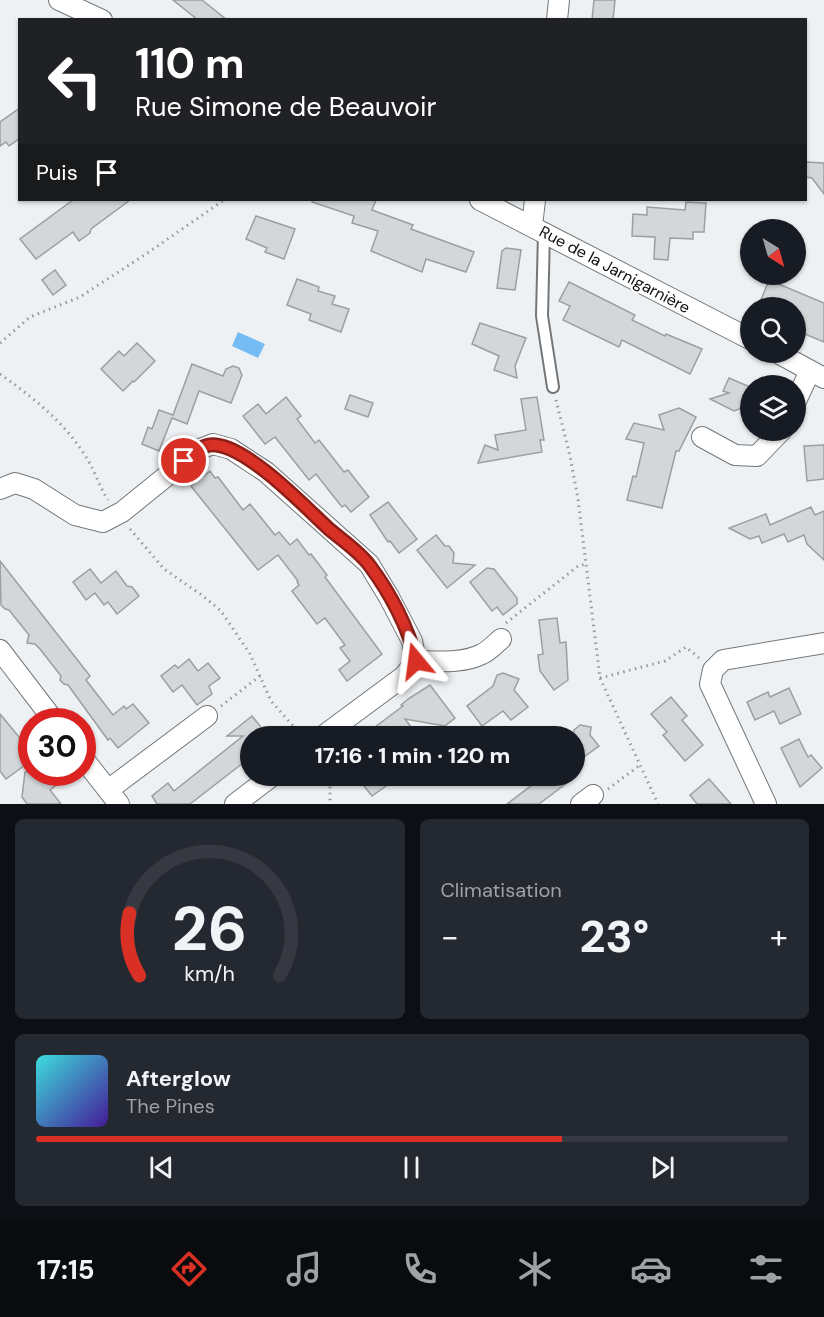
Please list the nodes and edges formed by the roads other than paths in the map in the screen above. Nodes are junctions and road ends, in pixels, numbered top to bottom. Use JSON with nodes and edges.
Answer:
{"nodes":[{"id":1,"x":59,"y":0,"type":"edge"},
{"id":2,"x":559,"y":0,"type":"edge"},
{"id":3,"x":98,"y":18,"type":"edge"},
{"id":4,"x":556,"y":18,"type":"edge"},
{"id":5,"x":482,"y":201,"type":"edge"},
{"id":6,"x":535,"y":201,"type":"edge"},
{"id":7,"x":538,"y":229,"type":"junction"},
{"id":8,"x":740,"y":334,"type":"edge"},
{"id":9,"x":796,"y":363,"type":"edge"},
{"id":10,"x":817,"y":374,"type":"edge"},
{"id":11,"x":553,"y":387,"type":"road end"},
{"id":12,"x":806,"y":388,"type":"edge"},
{"id":13,"x":702,"y":437,"type":"dead end"},
{"id":14,"x":771,"y":441,"type":"edge"},
{"id":15,"x":0,"y":489,"type":"edge"},
{"id":16,"x":501,"y":639,"type":"road end"},
{"id":17,"x":824,"y":643,"type":"edge"},
{"id":18,"x":0,"y":650,"type":"edge"},
{"id":19,"x":416,"y":661,"type":"junction"},
{"id":20,"x":44,"y":708,"type":"edge"},
{"id":21,"x":207,"y":716,"type":"road end"},
{"id":22,"x":336,"y":726,"type":"edge"},
{"id":23,"x":96,"y":775,"type":"edge"},
{"id":24,"x":259,"y":786,"type":"edge"},
{"id":25,"x":113,"y":797,"type":"edge"},
{"id":26,"x":235,"y":804,"type":"edge"},
{"id":27,"x":766,"y":804,"type":"edge"}],
"edges":[{"from":1,"to":3,"type":"street"},
{"from":2,"to":4,"type":"street"},
{"from":5,"to":7,"type":"street","name":"Rue de la Jarnigarnière"},
{"from":6,"to":7,"type":"street"},
{"from":7,"to":8,"type":"street","name":"Rue de la Jarnigarnière"},
{"from":7,"to":11,"type":"lane"},
{"from":9,"to":10,"type":"street"},
{"from":10,"to":12,"type":"street"},
{"from":13,"to":14,"type":"street"},
{"from":15,"to":19,"type":"street"},
{"from":16,"to":19,"type":"street"},
{"from":17,"to":27,"type":"street"},
{"from":18,"to":20,"type":"street"},
{"from":19,"to":22,"type":"street"},
{"from":21,"to":25,"type":"street"},
{"from":23,"to":25,"type":"street"},
{"from":24,"to":26,"type":"street"}]}
